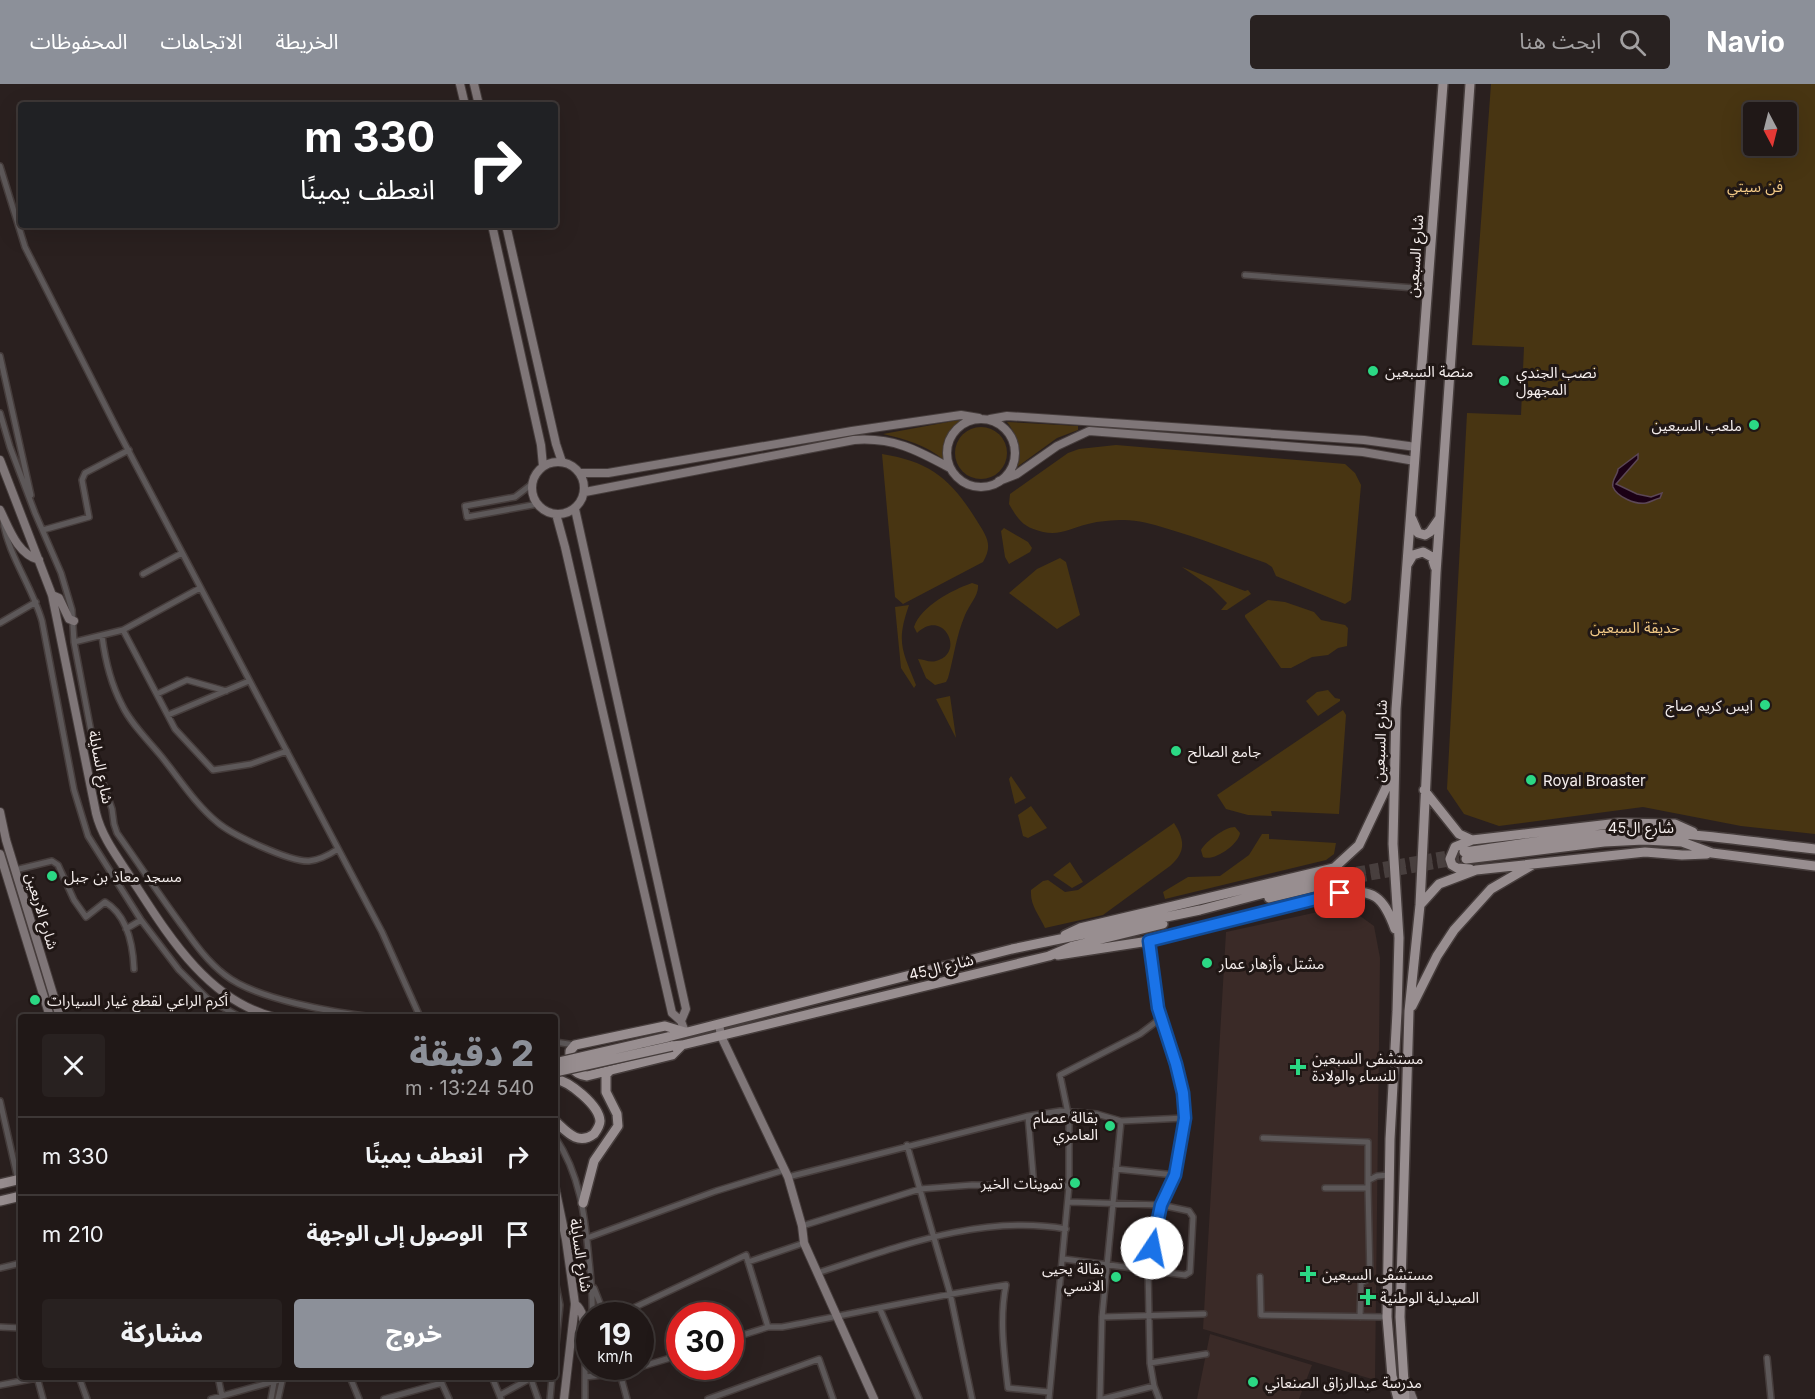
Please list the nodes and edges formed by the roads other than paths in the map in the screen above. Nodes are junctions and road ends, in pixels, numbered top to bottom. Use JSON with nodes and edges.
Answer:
{"nodes":[{"id":1,"x":460,"y":84,"type":"edge"},
{"id":2,"x":474,"y":84,"type":"edge"},
{"id":3,"x":1443,"y":84,"type":"edge"},
{"id":4,"x":1470,"y":84,"type":"edge"},
{"id":5,"x":464,"y":102,"type":"edge"},
{"id":6,"x":477,"y":102,"type":"edge"},
{"id":7,"x":0,"y":166,"type":"edge"},
{"id":8,"x":18,"y":224,"type":"edge"},
{"id":9,"x":19,"y":228,"type":"edge"},
{"id":10,"x":493,"y":228,"type":"edge"},
{"id":11,"x":507,"y":228,"type":"edge"},
{"id":12,"x":1245,"y":275,"type":"dead end"},
{"id":13,"x":1428,"y":289,"type":"junction"},
{"id":14,"x":0,"y":356,"type":"edge"},
{"id":15,"x":0,"y":413,"type":"edge"},
{"id":16,"x":979,"y":418,"type":"junction"},
{"id":17,"x":990,"y":419,"type":"junction"},
{"id":18,"x":1091,"y":421,"type":"junction"},
{"id":19,"x":1145,"y":425,"type":"junction"},
{"id":20,"x":874,"y":429,"type":"junction"},
{"id":21,"x":1089,"y":431,"type":"junction"},
{"id":22,"x":1144,"y":435,"type":"junction"},
{"id":23,"x":875,"y":438,"type":"junction"},
{"id":24,"x":1416,"y":447,"type":"junction"},
{"id":25,"x":129,"y":450,"type":"junction"},
{"id":26,"x":0,"y":460,"type":"edge"},
{"id":27,"x":1415,"y":461,"type":"junction"},
{"id":28,"x":562,"y":462,"type":"junction"},
{"id":29,"x":543,"y":466,"type":"junction"},
{"id":30,"x":950,"y":468,"type":"junction"},
{"id":31,"x":580,"y":473,"type":"junction"},
{"id":32,"x":999,"y":482,"type":"junction"},
{"id":33,"x":0,"y":484,"type":"edge"},
{"id":34,"x":532,"y":484,"type":"junction"},
{"id":35,"x":11,"y":489,"type":"junction"},
{"id":36,"x":585,"y":492,"type":"junction"},
{"id":37,"x":538,"y":504,"type":"junction"},
{"id":38,"x":574,"y":509,"type":"junction"},
{"id":39,"x":1,"y":512,"type":"edge"},
{"id":40,"x":35,"y":513,"type":"junction"},
{"id":41,"x":555,"y":514,"type":"junction"},
{"id":42,"x":1411,"y":514,"type":"junction"},
{"id":43,"x":1440,"y":517,"type":"junction"},
{"id":44,"x":43,"y":530,"type":"junction"},
{"id":45,"x":3,"y":540,"type":"edge"},
{"id":46,"x":182,"y":553,"type":"junction"},
{"id":47,"x":39,"y":560,"type":"junction"},
{"id":48,"x":1407,"y":565,"type":"junction"},
{"id":49,"x":1436,"y":573,"type":"junction"},
{"id":50,"x":143,"y":574,"type":"dead end"},
{"id":51,"x":200,"y":588,"type":"junction"},
{"id":52,"x":52,"y":595,"type":"junction"},
{"id":53,"x":36,"y":602,"type":"junction"},
{"id":54,"x":74,"y":621,"type":"junction"},
{"id":55,"x":0,"y":623,"type":"edge"},
{"id":56,"x":123,"y":630,"type":"junction"},
{"id":57,"x":102,"y":636,"type":"junction"},
{"id":58,"x":74,"y":642,"type":"junction"},
{"id":59,"x":249,"y":681,"type":"junction"},
{"id":60,"x":226,"y":691,"type":"junction"},
{"id":61,"x":157,"y":694,"type":"junction"},
{"id":62,"x":168,"y":715,"type":"junction"},
{"id":63,"x":287,"y":752,"type":"junction"},
{"id":64,"x":1394,"y":770,"type":"junction"},
{"id":65,"x":1425,"y":790,"type":"junction"},
{"id":66,"x":0,"y":812,"type":"edge"},
{"id":67,"x":1701,"y":835,"type":"junction"},
{"id":68,"x":1472,"y":840,"type":"junction"},
{"id":69,"x":338,"y":849,"type":"junction"},
{"id":70,"x":1815,"y":849,"type":"edge"},
{"id":71,"x":1712,"y":853,"type":"junction"},
{"id":72,"x":0,"y":854,"type":"edge"},
{"id":73,"x":1539,"y":862,"type":"junction"},
{"id":74,"x":1815,"y":867,"type":"edge"},
{"id":75,"x":15,"y":870,"type":"junction"},
{"id":76,"x":1476,"y":870,"type":"junction"},
{"id":77,"x":1332,"y":876,"type":"junction"},
{"id":78,"x":1340,"y":893,"type":"junction"},
{"id":79,"x":1420,"y":906,"type":"junction"},
{"id":80,"x":141,"y":920,"type":"junction"},
{"id":81,"x":126,"y":929,"type":"junction"},
{"id":82,"x":1398,"y":939,"type":"junction"},
{"id":83,"x":1149,"y":941,"type":"junction"},
{"id":84,"x":1049,"y":956,"type":"junction"},
{"id":85,"x":134,"y":969,"type":"dead end"},
{"id":86,"x":1409,"y":1011,"type":"junction"},
{"id":87,"x":49,"y":1014,"type":"edge"},
{"id":88,"x":59,"y":1014,"type":"edge"},
{"id":89,"x":235,"y":1014,"type":"edge"},
{"id":90,"x":265,"y":1014,"type":"edge"},
{"id":91,"x":359,"y":1014,"type":"edge"},
{"id":92,"x":419,"y":1014,"type":"edge"},
{"id":93,"x":1161,"y":1018,"type":"junction"},
{"id":94,"x":681,"y":1021,"type":"junction"},
{"id":95,"x":718,"y":1024,"type":"junction"},
{"id":96,"x":685,"y":1032,"type":"junction"},
{"id":97,"x":721,"y":1036,"type":"junction"},
{"id":98,"x":670,"y":1041,"type":"junction"},
{"id":99,"x":558,"y":1042,"type":"edge"},
{"id":100,"x":575,"y":1045,"type":"junction"},
{"id":101,"x":682,"y":1045,"type":"junction"},
{"id":102,"x":558,"y":1062,"type":"edge"},
{"id":103,"x":558,"y":1071,"type":"edge"},
{"id":104,"x":610,"y":1071,"type":"junction"},
{"id":105,"x":558,"y":1080,"type":"edge"},
{"id":106,"x":0,"y":1101,"type":"edge"},
{"id":107,"x":1068,"y":1112,"type":"junction"},
{"id":108,"x":1028,"y":1116,"type":"junction"},
{"id":109,"x":1185,"y":1118,"type":"junction"},
{"id":110,"x":1121,"y":1121,"type":"junction"},
{"id":111,"x":558,"y":1124,"type":"edge"},
{"id":112,"x":1263,"y":1138,"type":"dead end"},
{"id":113,"x":558,"y":1142,"type":"edge"},
{"id":114,"x":907,"y":1145,"type":"junction"},
{"id":115,"x":1116,"y":1169,"type":"junction"},
{"id":116,"x":786,"y":1174,"type":"junction"},
{"id":117,"x":1175,"y":1175,"type":"junction"},
{"id":118,"x":1389,"y":1175,"type":"junction"},
{"id":119,"x":18,"y":1176,"type":"edge"},
{"id":120,"x":18,"y":1180,"type":"edge"},
{"id":121,"x":1369,"y":1180,"type":"junction"},
{"id":122,"x":0,"y":1184,"type":"edge"},
{"id":123,"x":1034,"y":1186,"type":"junction"},
{"id":124,"x":1070,"y":1186,"type":"junction"},
{"id":125,"x":1324,"y":1188,"type":"dead end"},
{"id":126,"x":1368,"y":1188,"type":"junction"},
{"id":127,"x":920,"y":1189,"type":"junction"},
{"id":128,"x":18,"y":1197,"type":"edge"},
{"id":129,"x":0,"y":1200,"type":"edge"},
{"id":130,"x":558,"y":1202,"type":"edge"},
{"id":131,"x":1069,"y":1202,"type":"junction"},
{"id":132,"x":583,"y":1203,"type":"junction"},
{"id":133,"x":1113,"y":1204,"type":"junction"},
{"id":134,"x":1161,"y":1205,"type":"junction"},
{"id":135,"x":802,"y":1226,"type":"junction"},
{"id":136,"x":1066,"y":1229,"type":"junction"},
{"id":137,"x":933,"y":1237,"type":"junction"},
{"id":138,"x":587,"y":1238,"type":"junction"},
{"id":139,"x":804,"y":1243,"type":"junction"},
{"id":140,"x":1064,"y":1259,"type":"junction"},
{"id":141,"x":748,"y":1262,"type":"junction"},
{"id":142,"x":18,"y":1264,"type":"edge"},
{"id":143,"x":1108,"y":1266,"type":"junction"},
{"id":144,"x":0,"y":1268,"type":"edge"},
{"id":145,"x":1148,"y":1270,"type":"junction"},
{"id":146,"x":817,"y":1273,"type":"junction"},
{"id":147,"x":1260,"y":1277,"type":"dead end"},
{"id":148,"x":591,"y":1281,"type":"junction"},
{"id":149,"x":950,"y":1293,"type":"junction"},
{"id":150,"x":558,"y":1295,"type":"edge"},
{"id":151,"x":592,"y":1302,"type":"edge"},
{"id":152,"x":599,"y":1302,"type":"edge"},
{"id":153,"x":646,"y":1302,"type":"edge"},
{"id":154,"x":575,"y":1304,"type":"joint"},
{"id":155,"x":880,"y":1309,"type":"junction"},
{"id":156,"x":1204,"y":1314,"type":"dead end"},
{"id":157,"x":837,"y":1316,"type":"junction"},
{"id":158,"x":1149,"y":1316,"type":"junction"},
{"id":159,"x":1102,"y":1317,"type":"junction"},
{"id":160,"x":1360,"y":1317,"type":"junction"},
{"id":161,"x":1387,"y":1317,"type":"junction"},
{"id":162,"x":558,"y":1323,"type":"edge"},
{"id":163,"x":0,"y":1327,"type":"edge"},
{"id":164,"x":768,"y":1327,"type":"junction"},
{"id":165,"x":18,"y":1328,"type":"edge"},
{"id":166,"x":744,"y":1335,"type":"edge"},
{"id":167,"x":1206,"y":1354,"type":"dead end"},
{"id":168,"x":1767,"y":1358,"type":"dead end"},
{"id":169,"x":1150,"y":1363,"type":"junction"},
{"id":170,"x":1403,"y":1373,"type":"junction"},
{"id":171,"x":1392,"y":1376,"type":"junction"},
{"id":172,"x":23,"y":1380,"type":"edge"},
{"id":173,"x":38,"y":1380,"type":"edge"},
{"id":174,"x":80,"y":1380,"type":"edge"},
{"id":175,"x":219,"y":1380,"type":"edge"},
{"id":176,"x":272,"y":1380,"type":"edge"},
{"id":177,"x":275,"y":1380,"type":"edge"},
{"id":178,"x":283,"y":1380,"type":"edge"},
{"id":179,"x":351,"y":1380,"type":"edge"},
{"id":180,"x":440,"y":1380,"type":"edge"},
{"id":181,"x":493,"y":1380,"type":"edge"},
{"id":182,"x":529,"y":1380,"type":"edge"},
{"id":183,"x":533,"y":1380,"type":"edge"},
{"id":184,"x":552,"y":1380,"type":"edge"},
{"id":185,"x":585,"y":1380,"type":"edge"},
{"id":186,"x":622,"y":1380,"type":"edge"},
{"id":187,"x":0,"y":1385,"type":"edge"},
{"id":188,"x":1154,"y":1386,"type":"junction"},
{"id":189,"x":222,"y":1396,"type":"junction"},
{"id":190,"x":1049,"y":1396,"type":"edge"},
{"id":191,"x":501,"y":1397,"type":"edge"},
{"id":192,"x":43,"y":1399,"type":"edge"},
{"id":193,"x":87,"y":1399,"type":"edge"},
{"id":194,"x":211,"y":1399,"type":"edge"},
{"id":195,"x":271,"y":1399,"type":"edge"},
{"id":196,"x":278,"y":1399,"type":"edge"},
{"id":197,"x":359,"y":1399,"type":"edge"},
{"id":198,"x":384,"y":1399,"type":"edge"},
{"id":199,"x":449,"y":1399,"type":"edge"},
{"id":200,"x":538,"y":1399,"type":"edge"},
{"id":201,"x":550,"y":1399,"type":"edge"},
{"id":202,"x":564,"y":1399,"type":"edge"},
{"id":203,"x":585,"y":1399,"type":"edge"},
{"id":204,"x":627,"y":1399,"type":"edge"},
{"id":205,"x":708,"y":1399,"type":"edge"},
{"id":206,"x":833,"y":1399,"type":"edge"},
{"id":207,"x":874,"y":1399,"type":"edge"},
{"id":208,"x":920,"y":1399,"type":"edge"},
{"id":209,"x":972,"y":1399,"type":"edge"},
{"id":210,"x":1101,"y":1399,"type":"edge"},
{"id":211,"x":1159,"y":1399,"type":"edge"},
{"id":212,"x":1394,"y":1399,"type":"edge"},
{"id":213,"x":1398,"y":1399,"type":"edge"},
{"id":214,"x":1405,"y":1399,"type":"edge"},
{"id":215,"x":1413,"y":1399,"type":"edge"},
{"id":216,"x":1771,"y":1399,"type":"edge"}],
"edges":[{"from":1,"to":5,"type":"street"},
{"from":2,"to":6,"type":"street"},
{"from":3,"to":13,"type":"main road","name":"شارع السبعين"},
{"from":4,"to":43,"type":"main road"},
{"from":7,"to":8,"type":"street"},
{"from":9,"to":25,"type":"street"},
{"from":10,"to":29,"type":"street"},
{"from":11,"to":28,"type":"street"},
{"from":12,"to":13,"type":"street"},
{"from":13,"to":24,"type":"main road","name":"شارع السبعين"},
{"from":14,"to":40,"type":"street"},
{"from":15,"to":40,"type":"street"},
{"from":16,"to":17,"type":"street"},
{"from":16,"to":20,"type":"street"},
{"from":16,"to":30,"type":"street"},
{"from":17,"to":18,"type":"street"},
{"from":17,"to":32,"type":"street"},
{"from":18,"to":19,"type":"street"},
{"from":18,"to":21,"type":"street"},
{"from":19,"to":22,"type":"street"},
{"from":19,"to":24,"type":"street"},
{"from":20,"to":23,"type":"street"},
{"from":20,"to":31,"type":"street"},
{"from":21,"to":22,"type":"street"},
{"from":21,"to":32,"type":"street"},
{"from":22,"to":27,"type":"street"},
{"from":23,"to":30,"type":"street"},
{"from":23,"to":36,"type":"street"},
{"from":24,"to":27,"type":"main road","name":"شارع السبعين"},
{"from":25,"to":44,"type":"street"},
{"from":25,"to":46,"type":"street"},
{"from":26,"to":35,"type":"street","name":"شارع السايلة"},
{"from":27,"to":42,"type":"main road","name":"شارع السبعين"},
{"from":28,"to":29,"type":"street"},
{"from":28,"to":31,"type":"street"},
{"from":29,"to":34,"type":"street"},
{"from":30,"to":32,"type":"street"},
{"from":31,"to":36,"type":"street"},
{"from":33,"to":35,"type":"street"},
{"from":34,"to":37,"type":"street"},
{"from":34,"to":37,"type":"street"},
{"from":35,"to":47,"type":"street","name":"شارع السايلة"},
{"from":36,"to":38,"type":"street"},
{"from":37,"to":41,"type":"street"},
{"from":38,"to":41,"type":"street"},
{"from":38,"to":94,"type":"street"},
{"from":39,"to":45,"type":"street"},
{"from":39,"to":47,"type":"street"},
{"from":40,"to":44,"type":"street"},
{"from":41,"to":94,"type":"street"},
{"from":42,"to":43,"type":"main road"},
{"from":42,"to":48,"type":"main road","name":"شارع السبعين"},
{"from":43,"to":49,"type":"main road"},
{"from":44,"to":54,"type":"street"},
{"from":45,"to":53,"type":"street"},
{"from":46,"to":50,"type":"street"},
{"from":46,"to":51,"type":"street"},
{"from":47,"to":52,"type":"street","name":"شارع السايلة"},
{"from":48,"to":49,"type":"main road"},
{"from":48,"to":64,"type":"main road","name":"شارع السبعين"},
{"from":49,"to":65,"type":"main road"},
{"from":51,"to":56,"type":"street"},
{"from":51,"to":59,"type":"street"},
{"from":52,"to":54,"type":"street"},
{"from":52,"to":90,"type":"street","name":"شارع السايلة"},
{"from":53,"to":55,"type":"street"},
{"from":53,"to":80,"type":"street"},
{"from":54,"to":58,"type":"street"},
{"from":56,"to":57,"type":"street"},
{"from":56,"to":61,"type":"street"},
{"from":57,"to":58,"type":"street"},
{"from":57,"to":69,"type":"street"},
{"from":58,"to":91,"type":"street"},
{"from":59,"to":60,"type":"street"},
{"from":59,"to":63,"type":"street"},
{"from":60,"to":61,"type":"street"},
{"from":60,"to":62,"type":"street"},
{"from":61,"to":62,"type":"street"},
{"from":62,"to":63,"type":"street"},
{"from":63,"to":69,"type":"street"},
{"from":64,"to":77,"type":"main road"},
{"from":64,"to":82,"type":"main road","name":"شارع السبعين"},
{"from":65,"to":68,"type":"main road"},
{"from":65,"to":79,"type":"main road"},
{"from":66,"to":75,"type":"street","name":"شارع الاربعين"},
{"from":67,"to":68,"type":"main road"},
{"from":67,"to":70,"type":"main road","name":"شارع ال45"},
{"from":67,"to":71,"type":"main road","name":"شارع ال45"},
{"from":68,"to":76,"type":"main road"},
{"from":69,"to":92,"type":"street"},
{"from":71,"to":73,"type":"main road"},
{"from":71,"to":74,"type":"main road","name":"شارع ال45"},
{"from":72,"to":87,"type":"street","name":"شارع الاربعين"},
{"from":73,"to":76,"type":"main road"},
{"from":73,"to":86,"type":"main road"},
{"from":75,"to":81,"type":"street"},
{"from":75,"to":88,"type":"street","name":"شارع الاربعين"},
{"from":76,"to":79,"type":"main road"},
{"from":77,"to":78,"type":"main road"},
{"from":77,"to":84,"type":"main road","name":"شارع ال45"},
{"from":77,"to":95,"type":"main road","name":"شارع ال45"},
{"from":78,"to":82,"type":"main road"},
{"from":78,"to":83,"type":"main road"},
{"from":79,"to":86,"type":"main road"},
{"from":80,"to":81,"type":"street"},
{"from":80,"to":89,"type":"street"},
{"from":81,"to":85,"type":"street"},
{"from":82,"to":118,"type":"main road","name":"شارع السبعين"},
{"from":83,"to":84,"type":"main road"},
{"from":83,"to":93,"type":"street"},
{"from":84,"to":97,"type":"main road","name":"شارع ال45"},
{"from":86,"to":170,"type":"main road"},
{"from":93,"to":107,"type":"street"},
{"from":93,"to":109,"type":"street"},
{"from":94,"to":96,"type":"street"},
{"from":95,"to":96,"type":"main road","name":"شارع ال45"},
{"from":95,"to":97,"type":"street"},
{"from":96,"to":98,"type":"main road","name":"شارع ال45"},
{"from":96,"to":100,"type":"main road"},
{"from":97,"to":101,"type":"main road","name":"شارع ال45"},
{"from":97,"to":116,"type":"street"},
{"from":98,"to":101,"type":"main road","name":"شارع ال45"},
{"from":98,"to":102,"type":"main road","name":"شارع ال45","bridge":true},
{"from":98,"to":103,"type":"main road","name":"شارع ال45","bridge":true},
{"from":99,"to":100,"type":"street"},
{"from":100,"to":104,"type":"main road"},
{"from":101,"to":104,"type":"main road"},
{"from":104,"to":132,"type":"main road"},
{"from":105,"to":111,"type":"main road"},
{"from":106,"to":119,"type":"street"},
{"from":107,"to":108,"type":"street"},
{"from":107,"to":110,"type":"street"},
{"from":107,"to":124,"type":"street"},
{"from":108,"to":114,"type":"street"},
{"from":108,"to":123,"type":"street"},
{"from":109,"to":110,"type":"street"},
{"from":109,"to":117,"type":"street"},
{"from":110,"to":115,"type":"street"},
{"from":112,"to":121,"type":"street"},
{"from":113,"to":132,"type":"street"},
{"from":114,"to":116,"type":"street"},
{"from":114,"to":127,"type":"street"},
{"from":115,"to":117,"type":"street"},
{"from":115,"to":133,"type":"street"},
{"from":116,"to":135,"type":"street"},
{"from":116,"to":138,"type":"street"},
{"from":117,"to":134,"type":"street"},
{"from":118,"to":121,"type":"street"},
{"from":118,"to":161,"type":"main road","name":"شارع السبعين"},
{"from":120,"to":122,"type":"main road"},
{"from":121,"to":126,"type":"street"},
{"from":123,"to":124,"type":"street"},
{"from":123,"to":127,"type":"street"},
{"from":124,"to":131,"type":"street"},
{"from":125,"to":126,"type":"street"},
{"from":126,"to":160,"type":"street"},
{"from":127,"to":135,"type":"street"},
{"from":127,"to":137,"type":"street"},
{"from":128,"to":129,"type":"main road"},
{"from":130,"to":154,"type":"street","name":"شارع السايلة"},
{"from":131,"to":133,"type":"street"},
{"from":131,"to":136,"type":"street"},
{"from":132,"to":138,"type":"street"},
{"from":133,"to":134,"type":"street"},
{"from":133,"to":143,"type":"street"},
{"from":134,"to":145,"type":"street"},
{"from":134,"to":145,"type":"street"},
{"from":135,"to":139,"type":"street"},
{"from":136,"to":137,"type":"street"},
{"from":136,"to":140,"type":"street"},
{"from":137,"to":146,"type":"street"},
{"from":137,"to":149,"type":"street"},
{"from":138,"to":148,"type":"street"},
{"from":139,"to":141,"type":"street"},
{"from":139,"to":146,"type":"street"},
{"from":140,"to":143,"type":"street"},
{"from":140,"to":190,"type":"street"},
{"from":141,"to":153,"type":"street"},
{"from":141,"to":164,"type":"street"},
{"from":142,"to":144,"type":"street"},
{"from":143,"to":145,"type":"street"},
{"from":143,"to":159,"type":"street"},
{"from":145,"to":158,"type":"street"},
{"from":146,"to":157,"type":"street"},
{"from":147,"to":160,"type":"street"},
{"from":148,"to":151,"type":"street"},
{"from":148,"to":152,"type":"street"},
{"from":149,"to":155,"type":"street"},
{"from":149,"to":190,"type":"street"},
{"from":149,"to":209,"type":"street"},
{"from":150,"to":162,"type":"street"},
{"from":154,"to":202,"type":"street","name":"شارع السايلة"},
{"from":155,"to":157,"type":"street"},
{"from":155,"to":208,"type":"street"},
{"from":156,"to":158,"type":"street"},
{"from":157,"to":164,"type":"street"},
{"from":157,"to":207,"type":"street"},
{"from":158,"to":159,"type":"street"},
{"from":158,"to":169,"type":"street"},
{"from":159,"to":210,"type":"street"},
{"from":160,"to":161,"type":"street"},
{"from":161,"to":171,"type":"main road","name":"شارع السبعين"},
{"from":163,"to":165,"type":"street"},
{"from":164,"to":166,"type":"street"},
{"from":167,"to":169,"type":"street"},
{"from":168,"to":216,"type":"street"},
{"from":169,"to":188,"type":"street"},
{"from":170,"to":214,"type":"main road"},
{"from":170,"to":215,"type":"street"},
{"from":171,"to":212,"type":"street"},
{"from":171,"to":213,"type":"main road","name":"شارع السبعين"},
{"from":172,"to":187,"type":"street"},
{"from":173,"to":192,"type":"street"},
{"from":174,"to":193,"type":"street"},
{"from":175,"to":189,"type":"street"},
{"from":176,"to":189,"type":"street"},
{"from":177,"to":195,"type":"street"},
{"from":178,"to":196,"type":"street"},
{"from":179,"to":197,"type":"street"},
{"from":180,"to":198,"type":"street"},
{"from":180,"to":199,"type":"street"},
{"from":181,"to":191,"type":"street"},
{"from":182,"to":191,"type":"street"},
{"from":183,"to":200,"type":"street"},
{"from":184,"to":201,"type":"street"},
{"from":185,"to":203,"type":"street"},
{"from":186,"to":204,"type":"street"},
{"from":188,"to":210,"type":"street"},
{"from":188,"to":211,"type":"street"},
{"from":189,"to":194,"type":"street"},
{"from":205,"to":206,"type":"street"}]}
